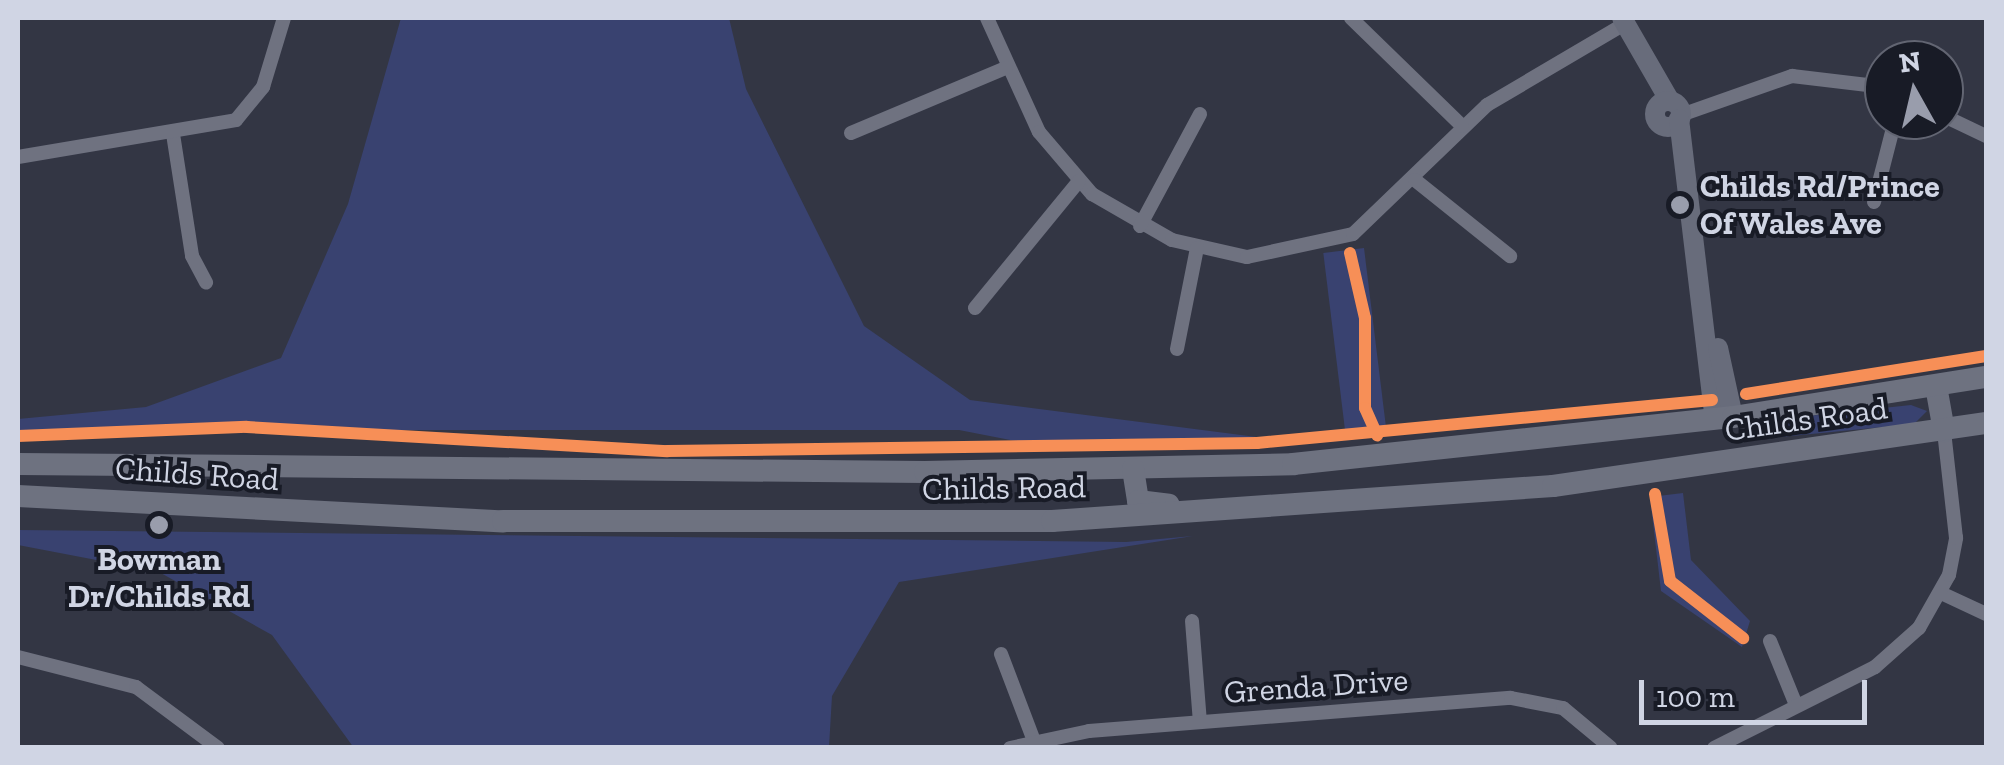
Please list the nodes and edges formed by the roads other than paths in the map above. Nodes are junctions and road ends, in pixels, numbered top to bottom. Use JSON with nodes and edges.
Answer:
{"nodes":[{"id":1,"x":284,"y":18,"type":"edge"},
{"id":2,"x":987,"y":18,"type":"edge"},
{"id":3,"x":1351,"y":18,"type":"edge"},
{"id":4,"x":1624,"y":20,"type":"edge"},
{"id":5,"x":1006,"y":68,"type":"junction"},
{"id":6,"x":1864,"y":85,"type":"edge"},
{"id":7,"x":1671,"y":112,"type":"junction"},
{"id":8,"x":1200,"y":114,"type":"dead end"},
{"id":9,"x":1462,"y":126,"type":"junction"},
{"id":10,"x":851,"y":133,"type":"dead end"},
{"id":11,"x":173,"y":134,"type":"junction"},
{"id":12,"x":1890,"y":140,"type":"edge"},
{"id":13,"x":18,"y":156,"type":"edge"},
{"id":14,"x":1415,"y":180,"type":"junction"},
{"id":15,"x":1079,"y":181,"type":"junction"},
{"id":16,"x":1874,"y":202,"type":"dead end"},
{"id":17,"x":1140,"y":226,"type":"junction"},
{"id":18,"x":1197,"y":248,"type":"junction"},
{"id":19,"x":1510,"y":256,"type":"dead end"},
{"id":20,"x":206,"y":282,"type":"dead end"},
{"id":21,"x":975,"y":308,"type":"dead end"},
{"id":22,"x":1177,"y":348,"type":"dead end"},
{"id":23,"x":1986,"y":377,"type":"edge"},
{"id":24,"x":1936,"y":386,"type":"junction"},
{"id":25,"x":1724,"y":418,"type":"junction"},
{"id":26,"x":1986,"y":424,"type":"edge"},
{"id":27,"x":1944,"y":432,"type":"junction"},
{"id":28,"x":1728,"y":462,"type":"junction"},
{"id":29,"x":18,"y":464,"type":"edge"},
{"id":30,"x":1133,"y":469,"type":"junction"},
{"id":31,"x":18,"y":496,"type":"edge"},
{"id":32,"x":1362,"y":502,"type":"junction"},
{"id":33,"x":1941,"y":593,"type":"junction"},
{"id":34,"x":1986,"y":614,"type":"edge"},
{"id":35,"x":1192,"y":621,"type":"dead end"},
{"id":36,"x":1770,"y":642,"type":"dead end"},
{"id":37,"x":1001,"y":654,"type":"dead end"},
{"id":38,"x":18,"y":657,"type":"edge"},
{"id":39,"x":1796,"y":705,"type":"junction"},
{"id":40,"x":1200,"y":722,"type":"junction"},
{"id":41,"x":1034,"y":741,"type":"junction"},
{"id":42,"x":218,"y":748,"type":"edge"},
{"id":43,"x":1010,"y":748,"type":"edge"},
{"id":44,"x":1611,"y":748,"type":"edge"},
{"id":45,"x":1714,"y":748,"type":"edge"}],
"edges":[{"from":1,"to":11,"type":"street"},
{"from":2,"to":5,"type":"street"},
{"from":3,"to":9,"type":"street"},
{"from":4,"to":7,"type":"street"},
{"from":4,"to":9,"type":"street"},
{"from":5,"to":10,"type":"street"},
{"from":5,"to":15,"type":"street"},
{"from":6,"to":7,"type":"street"},
{"from":7,"to":25,"type":"street"},
{"from":8,"to":17,"type":"street"},
{"from":9,"to":14,"type":"street"},
{"from":11,"to":13,"type":"street"},
{"from":11,"to":20,"type":"street"},
{"from":12,"to":16,"type":"street"},
{"from":14,"to":18,"type":"street"},
{"from":14,"to":19,"type":"street"},
{"from":15,"to":17,"type":"street"},
{"from":15,"to":21,"type":"street"},
{"from":17,"to":18,"type":"street"},
{"from":18,"to":22,"type":"street"},
{"from":23,"to":24,"type":"main road","name":"Childs Road"},
{"from":24,"to":25,"type":"main road","name":"Childs Road"},
{"from":24,"to":27,"type":"main road"},
{"from":25,"to":28,"type":"main road"},
{"from":25,"to":30,"type":"main road","name":"Childs Road"},
{"from":26,"to":27,"type":"main road","name":"Childs Road"},
{"from":27,"to":28,"type":"main road","name":"Childs Road"},
{"from":27,"to":33,"type":"street"},
{"from":28,"to":32,"type":"main road","name":"Childs Road"},
{"from":29,"to":30,"type":"main road","name":"Childs Road"},
{"from":30,"to":32,"type":"main road"},
{"from":31,"to":32,"type":"main road","name":"Childs Road"},
{"from":33,"to":34,"type":"street"},
{"from":33,"to":39,"type":"street"},
{"from":35,"to":40,"type":"street"},
{"from":36,"to":39,"type":"street"},
{"from":37,"to":41,"type":"street"},
{"from":38,"to":42,"type":"street"},
{"from":39,"to":45,"type":"street"},
{"from":40,"to":41,"type":"street","name":"Grenda Drive"},
{"from":40,"to":44,"type":"street","name":"Grenda Drive"},
{"from":41,"to":43,"type":"street","name":"Grenda Drive"}]}
